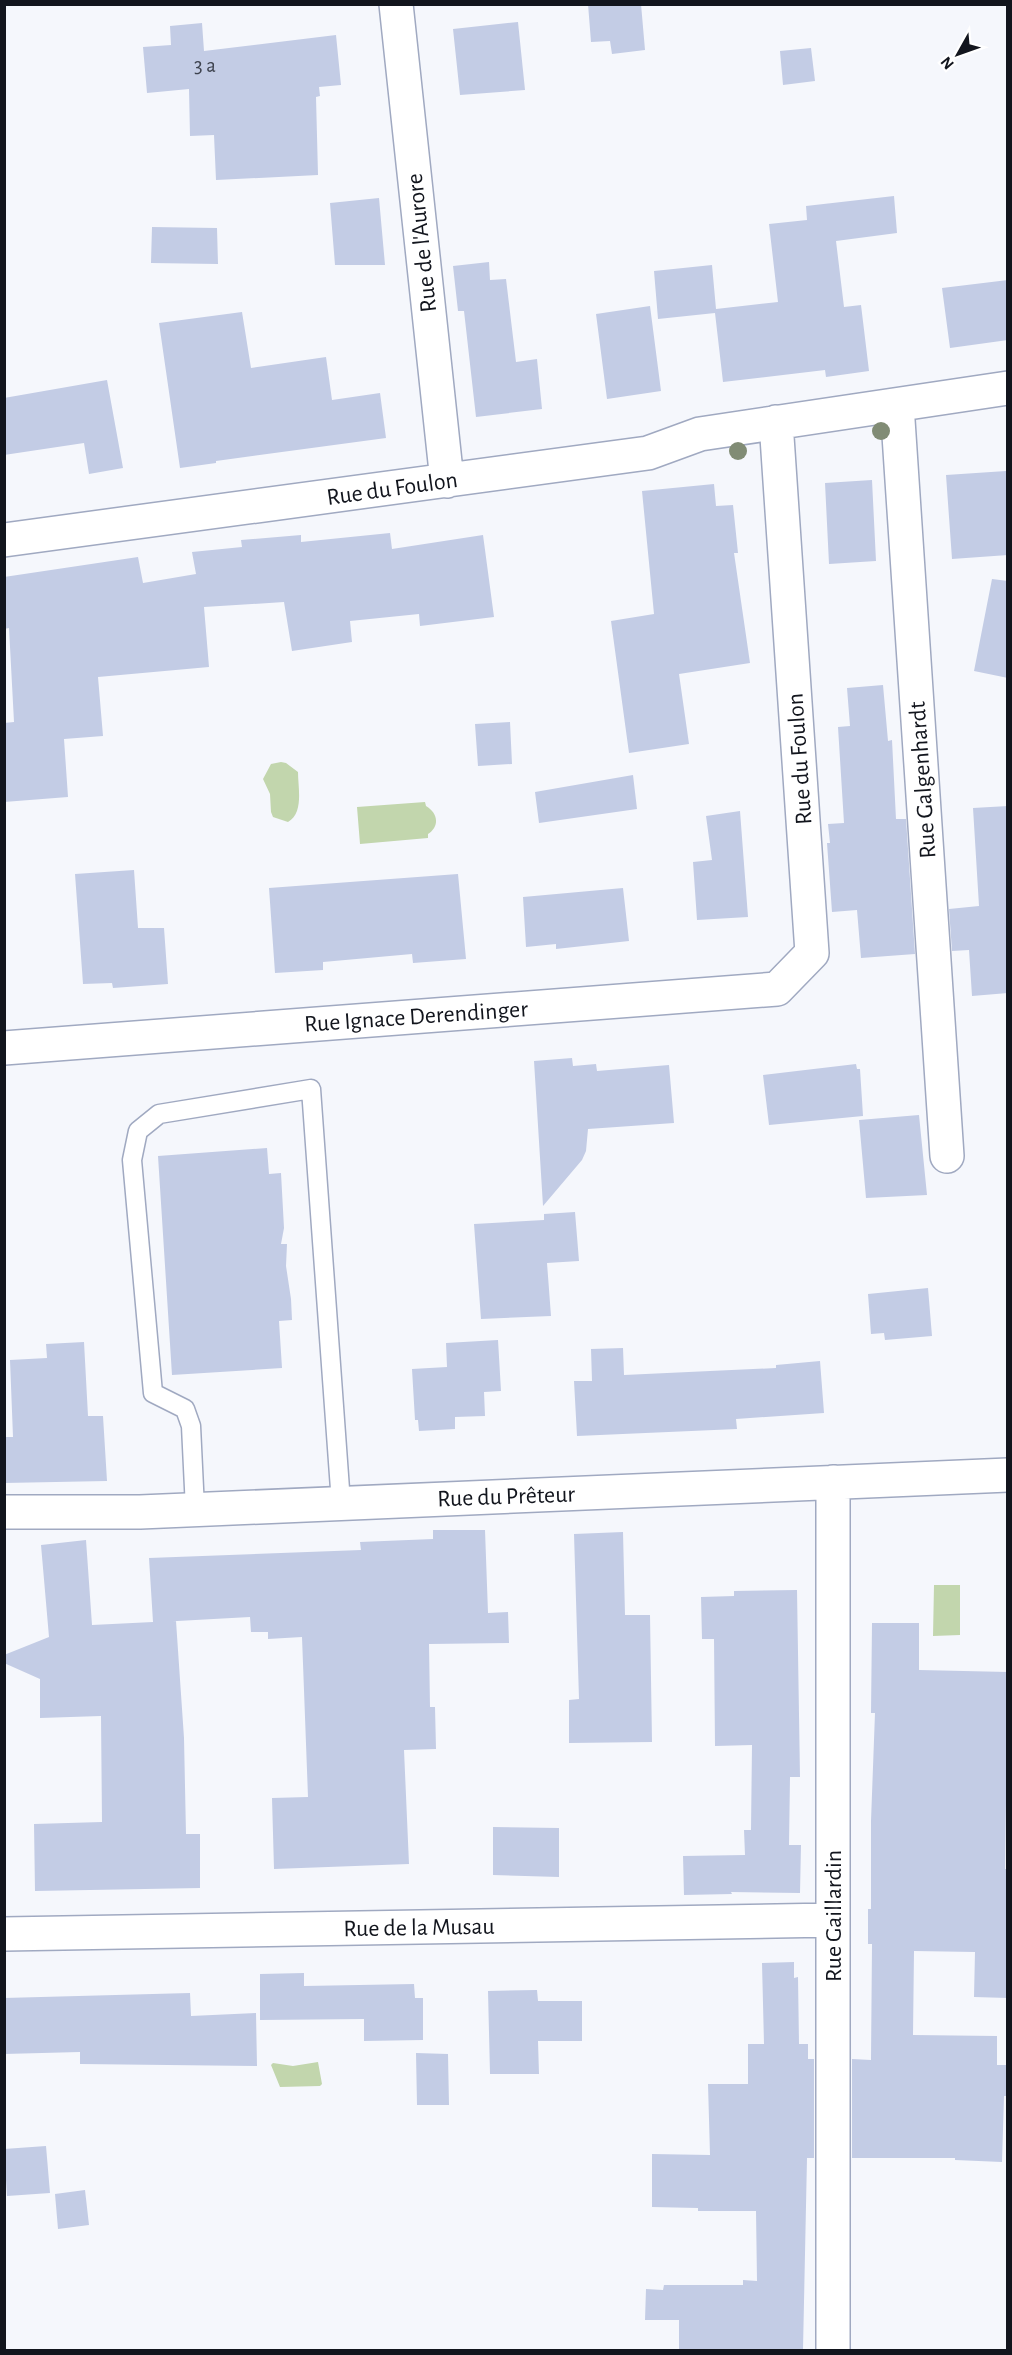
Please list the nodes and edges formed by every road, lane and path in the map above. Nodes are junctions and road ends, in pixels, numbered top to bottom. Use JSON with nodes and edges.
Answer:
{"nodes":[{"id":1,"x":396,"y":4,"type":"edge"},
{"id":2,"x":1008,"y":388,"type":"edge"},
{"id":3,"x":897,"y":405,"type":"junction"},
{"id":4,"x":776,"y":422,"type":"junction"},
{"id":5,"x":447,"y":481,"type":"junction"},
{"id":6,"x":4,"y":540,"type":"edge"},
{"id":7,"x":812,"y":953,"type":"joint"},
{"id":8,"x":4,"y":1048,"type":"edge"},
{"id":9,"x":947,"y":1156,"type":"dead end"},
{"id":10,"x":1008,"y":1475,"type":"edge"},
{"id":11,"x":833,"y":1482,"type":"junction"},
{"id":12,"x":340,"y":1503,"type":"junction"},
{"id":13,"x":195,"y":1509,"type":"junction"},
{"id":14,"x":4,"y":1512,"type":"edge"},
{"id":15,"x":832,"y":1920,"type":"junction"},
{"id":16,"x":4,"y":1934,"type":"edge"},
{"id":17,"x":833,"y":2350,"type":"edge"}],
"edges":[{"from":1,"to":5,"type":"street","name":"Rue de l'Aurore"},
{"from":2,"to":3,"type":"street","name":"Rue du Foulon"},
{"from":3,"to":4,"type":"street","name":"Rue du Foulon"},
{"from":3,"to":9,"type":"street","name":"Rue Galgenhardt"},
{"from":4,"to":5,"type":"street","name":"Rue du Foulon"},
{"from":4,"to":7,"type":"street","name":"Rue du Foulon"},
{"from":5,"to":6,"type":"street","name":"Rue du Foulon"},
{"from":7,"to":8,"type":"street","name":"Rue Ignace Derendinger"},
{"from":10,"to":11,"type":"street","name":"Rue du Prêteur"},
{"from":11,"to":12,"type":"street","name":"Rue du Prêteur"},
{"from":11,"to":15,"type":"street","name":"Rue Gaillardin"},
{"from":12,"to":13,"type":"street","name":"Rue du Prêteur"},
{"from":12,"to":13,"type":"lane"},
{"from":13,"to":14,"type":"street","name":"Rue du Prêteur"},
{"from":15,"to":16,"type":"street","name":"Rue de la Musau"},
{"from":15,"to":17,"type":"street","name":"Rue Gaillardin"}]}
